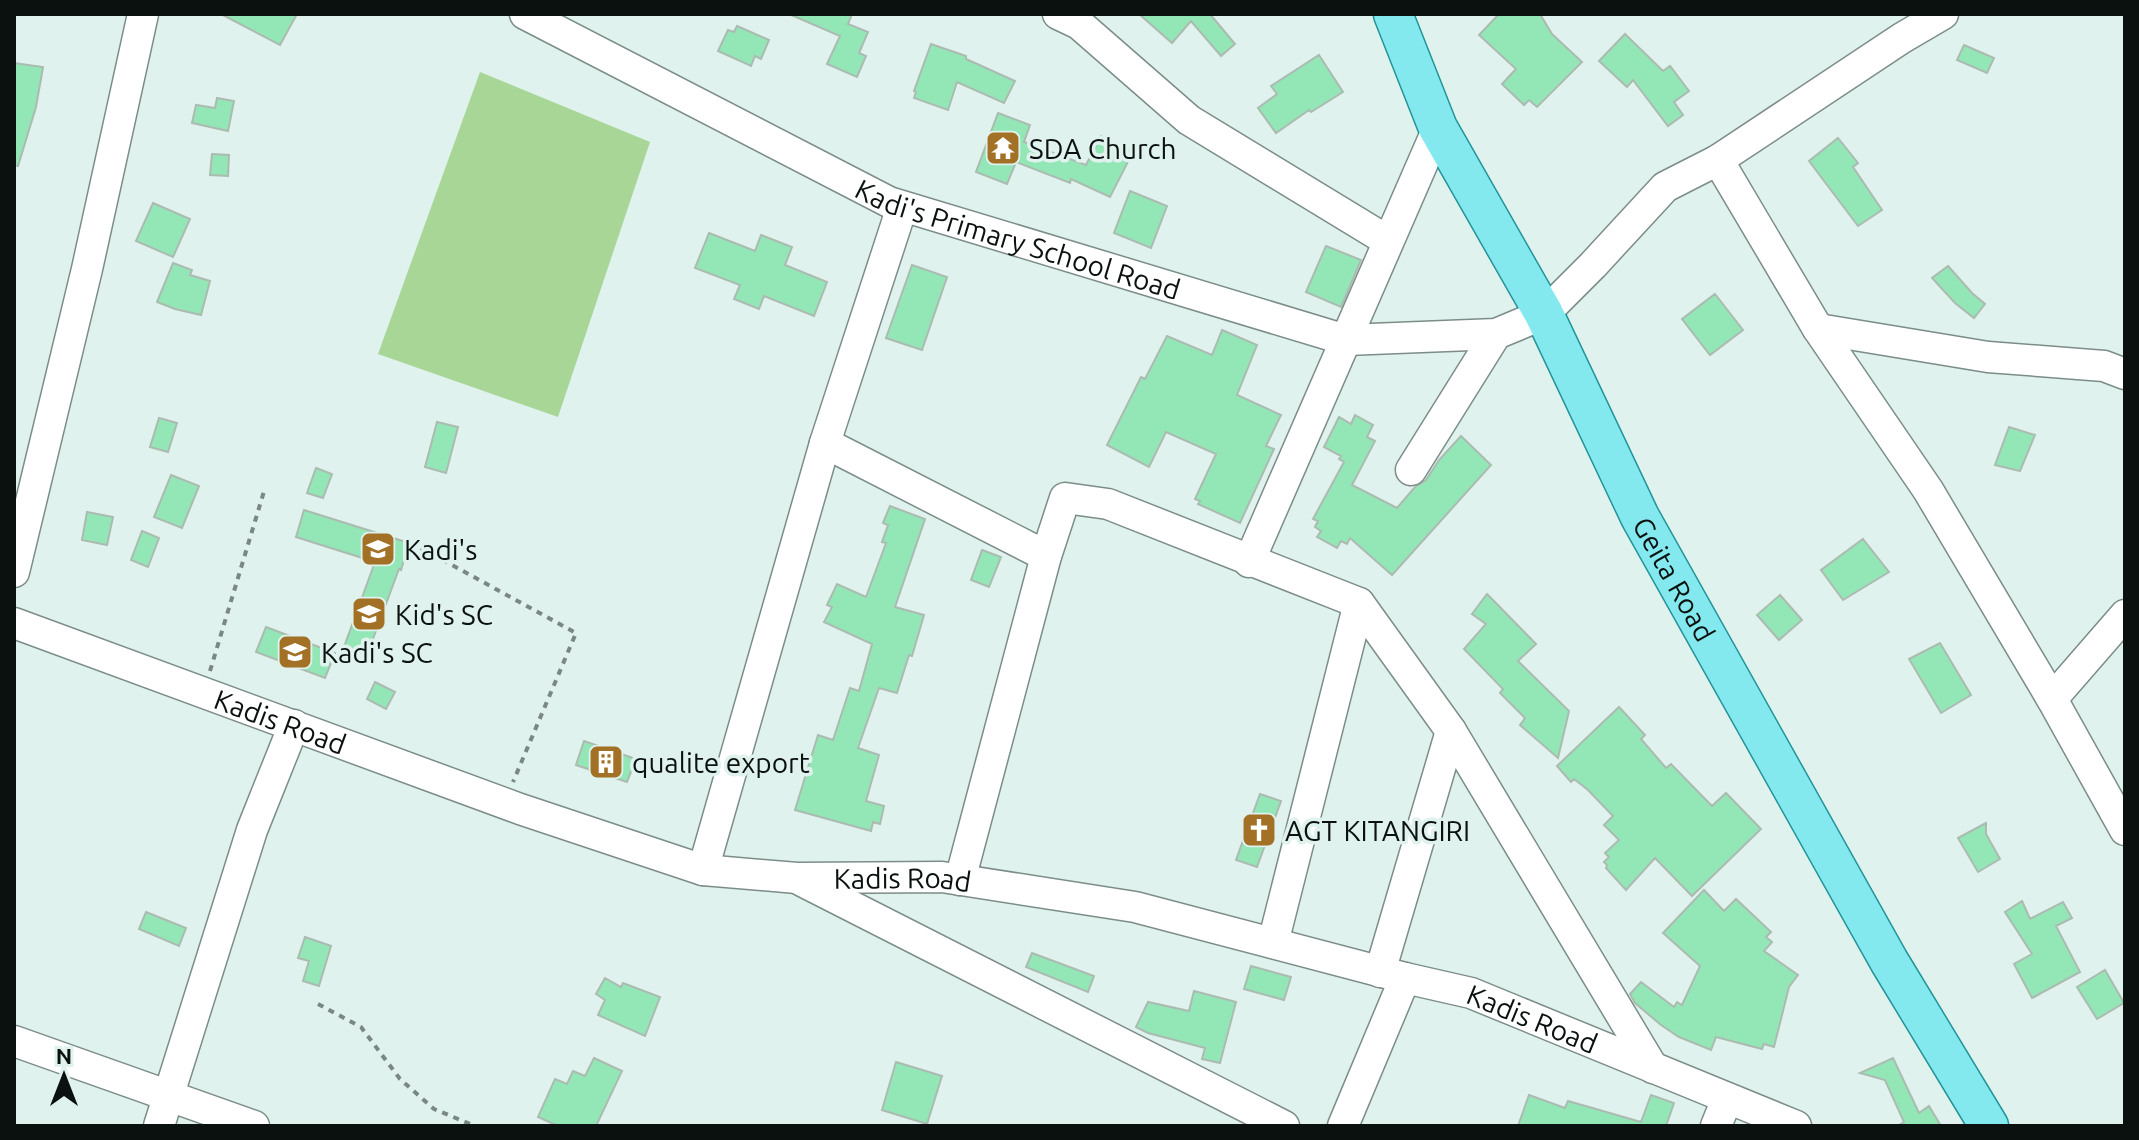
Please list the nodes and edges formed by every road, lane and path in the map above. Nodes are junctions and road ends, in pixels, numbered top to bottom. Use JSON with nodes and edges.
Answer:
{"nodes":[{"id":1,"x":143,"y":14,"type":"edge"},
{"id":2,"x":525,"y":14,"type":"edge"},
{"id":3,"x":1058,"y":14,"type":"edge"},
{"id":4,"x":1393,"y":14,"type":"edge"},
{"id":5,"x":1943,"y":14,"type":"edge"},
{"id":6,"x":1438,"y":128,"type":"junction"},
{"id":7,"x":1718,"y":160,"type":"junction"},
{"id":8,"x":902,"y":207,"type":"junction"},
{"id":9,"x":1388,"y":241,"type":"junction"},
{"id":10,"x":1544,"y":314,"type":"junction"},
{"id":11,"x":1818,"y":329,"type":"junction"},
{"id":12,"x":1496,"y":334,"type":"junction"},
{"id":13,"x":1346,"y":340,"type":"junction"},
{"id":14,"x":2125,"y":374,"type":"edge"},
{"id":15,"x":825,"y":443,"type":"junction"},
{"id":16,"x":1411,"y":470,"type":"dead end"},
{"id":17,"x":265,"y":488,"type":"dead end"},
{"id":18,"x":421,"y":548,"type":"dead end"},
{"id":19,"x":1046,"y":556,"type":"junction"},
{"id":20,"x":1249,"y":562,"type":"junction"},
{"id":21,"x":14,"y":572,"type":"edge"},
{"id":22,"x":1359,"y":603,"type":"junction"},
{"id":23,"x":2125,"y":615,"type":"edge"},
{"id":24,"x":14,"y":623,"type":"edge"},
{"id":25,"x":203,"y":692,"type":"junction"},
{"id":26,"x":2052,"y":699,"type":"junction"},
{"id":27,"x":294,"y":725,"type":"junction"},
{"id":28,"x":1451,"y":731,"type":"junction"},
{"id":29,"x":504,"y":803,"type":"junction"},
{"id":30,"x":2125,"y":830,"type":"edge"},
{"id":31,"x":703,"y":870,"type":"junction"},
{"id":32,"x":797,"y":878,"type":"junction"},
{"id":33,"x":960,"y":880,"type":"junction"},
{"id":34,"x":1273,"y":943,"type":"junction"},
{"id":35,"x":1392,"y":975,"type":"junction"},
{"id":36,"x":318,"y":1004,"type":"dead end"},
{"id":37,"x":14,"y":1041,"type":"edge"},
{"id":38,"x":1653,"y":1068,"type":"junction"},
{"id":39,"x":168,"y":1096,"type":"junction"},
{"id":40,"x":1721,"y":1112,"type":"edge"},
{"id":41,"x":159,"y":1126,"type":"edge"},
{"id":42,"x":254,"y":1126,"type":"edge"},
{"id":43,"x":475,"y":1126,"type":"edge"},
{"id":44,"x":1284,"y":1126,"type":"edge"},
{"id":45,"x":1343,"y":1126,"type":"edge"},
{"id":46,"x":1796,"y":1126,"type":"edge"},
{"id":47,"x":1989,"y":1126,"type":"edge"}],
"edges":[{"from":1,"to":21,"type":"street"},
{"from":2,"to":8,"type":"street","name":"Kadi's Primary School Road"},
{"from":3,"to":9,"type":"street"},
{"from":4,"to":6,"type":"main road","name":"Geita Road"},
{"from":5,"to":7,"type":"street"},
{"from":6,"to":9,"type":"street"},
{"from":6,"to":10,"type":"main road","name":"Geita Road"},
{"from":7,"to":10,"type":"street"},
{"from":7,"to":11,"type":"street"},
{"from":8,"to":13,"type":"street","name":"Kadi's Primary School Road"},
{"from":8,"to":15,"type":"street"},
{"from":9,"to":13,"type":"street"},
{"from":10,"to":12,"type":"street","name":"Kadi's Primary School Road"},
{"from":10,"to":47,"type":"main road","name":"Geita Road"},
{"from":11,"to":14,"type":"street"},
{"from":11,"to":26,"type":"street"},
{"from":12,"to":13,"type":"street","name":"Kadi's Primary School Road"},
{"from":12,"to":16,"type":"street"},
{"from":13,"to":20,"type":"street"},
{"from":15,"to":19,"type":"street"},
{"from":15,"to":31,"type":"street"},
{"from":17,"to":25,"type":"path"},
{"from":18,"to":29,"type":"path"},
{"from":19,"to":20,"type":"street"},
{"from":19,"to":33,"type":"street"},
{"from":20,"to":22,"type":"street"},
{"from":22,"to":28,"type":"street"},
{"from":22,"to":34,"type":"street"},
{"from":23,"to":26,"type":"street"},
{"from":24,"to":25,"type":"street","name":"Kadis Road"},
{"from":25,"to":27,"type":"street","name":"Kadis Road"},
{"from":26,"to":30,"type":"street"},
{"from":27,"to":29,"type":"street","name":"Kadis Road"},
{"from":27,"to":39,"type":"street"},
{"from":28,"to":35,"type":"street"},
{"from":28,"to":38,"type":"street"},
{"from":29,"to":31,"type":"street","name":"Kadis Road"},
{"from":31,"to":32,"type":"street","name":"Kadis Road"},
{"from":32,"to":33,"type":"street","name":"Kadis Road"},
{"from":32,"to":44,"type":"street"},
{"from":33,"to":34,"type":"street","name":"Kadis Road"},
{"from":34,"to":35,"type":"street","name":"Kadis Road"},
{"from":35,"to":38,"type":"street","name":"Kadis Road"},
{"from":35,"to":45,"type":"street"},
{"from":36,"to":43,"type":"path"},
{"from":37,"to":39,"type":"street"},
{"from":38,"to":40,"type":"street","name":"Kadis Road"},
{"from":39,"to":41,"type":"street"},
{"from":39,"to":42,"type":"street"},
{"from":40,"to":46,"type":"street","name":"Kadis Road"}]}
